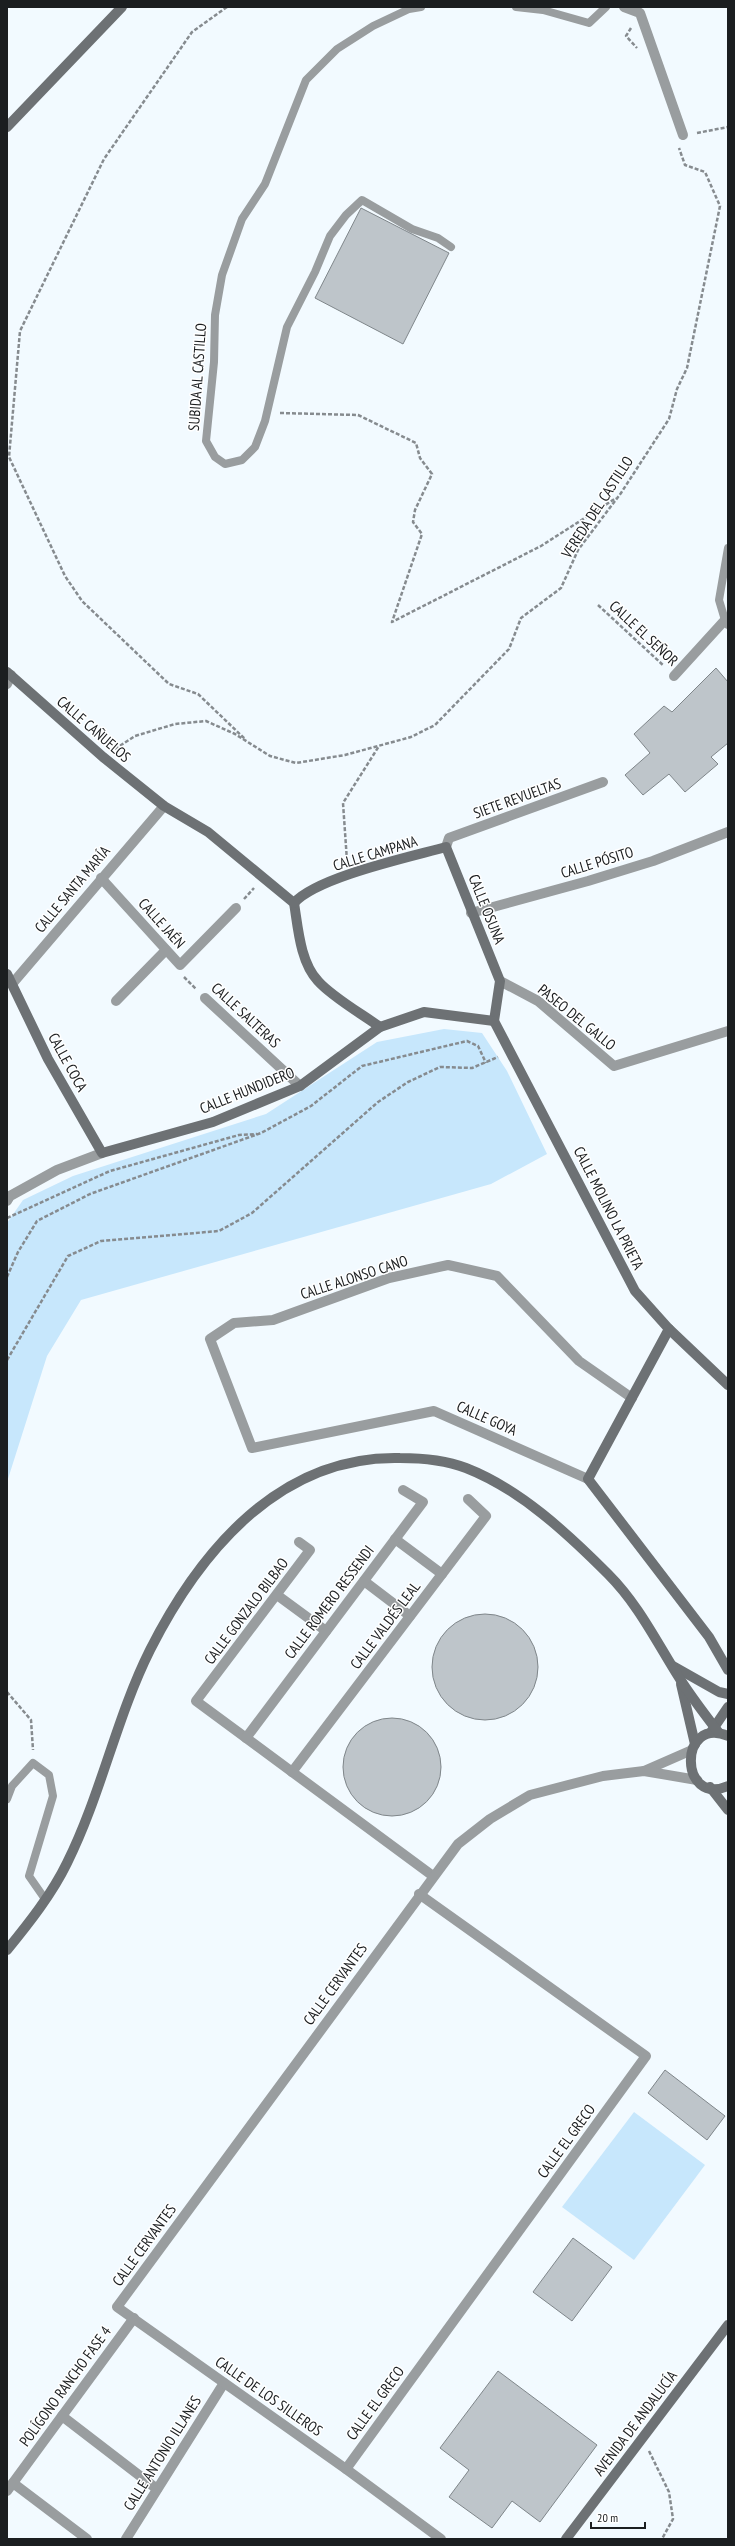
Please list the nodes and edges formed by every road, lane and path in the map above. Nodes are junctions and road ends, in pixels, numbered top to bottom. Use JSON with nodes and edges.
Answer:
{"nodes":[{"id":1,"x":122,"y":7,"type":"edge"},
{"id":2,"x":227,"y":7,"type":"edge"},
{"id":3,"x":421,"y":7,"type":"edge"},
{"id":4,"x":516,"y":7,"type":"edge"},
{"id":5,"x":606,"y":7,"type":"edge"},
{"id":6,"x":624,"y":7,"type":"edge"},
{"id":7,"x":640,"y":13,"type":"junction"},
{"id":8,"x":641,"y":53,"type":"dead end"},
{"id":9,"x":7,"y":127,"type":"edge"},
{"id":10,"x":728,"y":127,"type":"edge"},
{"id":11,"x":680,"y":139,"type":"junction"},
{"id":12,"x":451,"y":247,"type":"dead end"},
{"id":13,"x":266,"y":413,"type":"junction"},
{"id":14,"x":618,"y":497,"type":"junction"},
{"id":15,"x":728,"y":548,"type":"edge"},
{"id":16,"x":598,"y":605,"type":"dead end"},
{"id":17,"x":727,"y":622,"type":"edge"},
{"id":18,"x":674,"y":676,"type":"joint"},
{"id":19,"x":8,"y":677,"type":"edge"},
{"id":20,"x":249,"y":743,"type":"junction"},
{"id":21,"x":379,"y":746,"type":"junction"},
{"id":22,"x":102,"y":757,"type":"junction"},
{"id":23,"x":603,"y":782,"type":"dead end"},
{"id":24,"x":164,"y":806,"type":"junction"},
{"id":25,"x":728,"y":832,"type":"edge"},
{"id":26,"x":446,"y":847,"type":"junction"},
{"id":27,"x":349,"y":874,"type":"junction"},
{"id":28,"x":101,"y":878,"type":"junction"},
{"id":29,"x":264,"y":878,"type":"junction"},
{"id":30,"x":294,"y":903,"type":"junction"},
{"id":31,"x":236,"y":908,"type":"joint"},
{"id":32,"x":471,"y":913,"type":"junction"},
{"id":33,"x":166,"y":950,"type":"junction"},
{"id":34,"x":180,"y":965,"type":"junction"},
{"id":35,"x":7,"y":974,"type":"edge"},
{"id":36,"x":500,"y":981,"type":"junction"},
{"id":37,"x":12,"y":984,"type":"junction"},
{"id":38,"x":205,"y":998,"type":"joint"},
{"id":39,"x":116,"y":1001,"type":"dead end"},
{"id":40,"x":494,"y":1021,"type":"junction"},
{"id":41,"x":380,"y":1027,"type":"junction"},
{"id":42,"x":728,"y":1031,"type":"edge"},
{"id":43,"x":510,"y":1050,"type":"junction"},
{"id":44,"x":486,"y":1063,"type":"junction"},
{"id":45,"x":300,"y":1086,"type":"junction"},
{"id":46,"x":261,"y":1133,"type":"junction"},
{"id":47,"x":102,"y":1153,"type":"junction"},
{"id":48,"x":8,"y":1197,"type":"edge"},
{"id":49,"x":7,"y":1218,"type":"edge"},
{"id":50,"x":7,"y":1277,"type":"edge"},
{"id":51,"x":669,"y":1329,"type":"junction"},
{"id":52,"x":210,"y":1339,"type":"joint"},
{"id":53,"x":7,"y":1360,"type":"edge"},
{"id":54,"x":728,"y":1385,"type":"edge"},
{"id":55,"x":632,"y":1398,"type":"junction"},
{"id":56,"x":588,"y":1479,"type":"junction"},
{"id":57,"x":403,"y":1490,"type":"dead end"},
{"id":58,"x":468,"y":1499,"type":"dead end"},
{"id":59,"x":395,"y":1539,"type":"junction"},
{"id":60,"x":299,"y":1542,"type":"dead end"},
{"id":61,"x":442,"y":1574,"type":"junction"},
{"id":62,"x":364,"y":1581,"type":"junction"},
{"id":63,"x":277,"y":1595,"type":"junction"},
{"id":64,"x":410,"y":1616,"type":"junction"},
{"id":65,"x":326,"y":1631,"type":"junction"},
{"id":66,"x":672,"y":1665,"type":"junction"},
{"id":67,"x":728,"y":1670,"type":"edge"},
{"id":68,"x":680,"y":1678,"type":"junction"},
{"id":69,"x":7,"y":1692,"type":"edge"},
{"id":70,"x":728,"y":1694,"type":"edge"},
{"id":71,"x":728,"y":1707,"type":"edge"},
{"id":72,"x":718,"y":1733,"type":"edge"},
{"id":73,"x":246,"y":1738,"type":"junction"},
{"id":74,"x":693,"y":1747,"type":"junction"},
{"id":75,"x":33,"y":1763,"type":"junction"},
{"id":76,"x":644,"y":1771,"type":"junction"},
{"id":77,"x":292,"y":1772,"type":"junction"},
{"id":78,"x":697,"y":1780,"type":"junction"},
{"id":79,"x":728,"y":1786,"type":"edge"},
{"id":80,"x":710,"y":1787,"type":"junction"},
{"id":81,"x":7,"y":1799,"type":"edge"},
{"id":82,"x":728,"y":1810,"type":"edge"},
{"id":83,"x":433,"y":1876,"type":"junction"},
{"id":84,"x":420,"y":1894,"type":"junction"},
{"id":85,"x":45,"y":1899,"type":"junction"},
{"id":86,"x":7,"y":1950,"type":"edge"},
{"id":87,"x":117,"y":2307,"type":"joint"},
{"id":88,"x":134,"y":2318,"type":"junction"},
{"id":89,"x":728,"y":2325,"type":"edge"},
{"id":90,"x":224,"y":2383,"type":"junction"},
{"id":91,"x":62,"y":2416,"type":"junction"},
{"id":92,"x":642,"y":2438,"type":"junction"},
{"id":93,"x":346,"y":2469,"type":"junction"},
{"id":94,"x":13,"y":2483,"type":"junction"},
{"id":95,"x":157,"y":2489,"type":"junction"},
{"id":96,"x":7,"y":2491,"type":"edge"},
{"id":97,"x":87,"y":2539,"type":"edge"},
{"id":98,"x":126,"y":2539,"type":"edge"},
{"id":99,"x":441,"y":2539,"type":"edge"},
{"id":100,"x":566,"y":2539,"type":"edge"},
{"id":101,"x":662,"y":2539,"type":"edge"}],
"edges":[{"from":1,"to":9,"type":"street"},
{"from":2,"to":20,"type":"path"},
{"from":3,"to":13,"type":"lane","name":"SUBIDA AL CASTILLO"},
{"from":4,"to":5,"type":"lane"},
{"from":6,"to":7,"type":"street"},
{"from":7,"to":8,"type":"path"},
{"from":7,"to":11,"type":"street"},
{"from":10,"to":11,"type":"path"},
{"from":11,"to":14,"type":"path","name":"VEREDA DEL CASTILLO"},
{"from":12,"to":13,"type":"lane","name":"SUBIDA AL CASTILLO"},
{"from":13,"to":14,"type":"path"},
{"from":14,"to":21,"type":"path","name":"VEREDA DEL CASTILLO"},
{"from":15,"to":17,"type":"lane"},
{"from":16,"to":18,"type":"path","name":"CALLE EL SEÑOR"},
{"from":17,"to":18,"type":"street"},
{"from":19,"to":22,"type":"street","name":"CALLE CAÑUELOS"},
{"from":20,"to":21,"type":"path","name":"VEREDA DEL CASTILLO"},
{"from":20,"to":22,"type":"path","name":"VEREDA DEL CASTILLO"},
{"from":21,"to":27,"type":"path"},
{"from":22,"to":24,"type":"street","name":"CALLE CAÑUELOS"},
{"from":23,"to":26,"type":"street","name":"SIETE REVUELTAS"},
{"from":24,"to":28,"type":"street","name":"CALLE SANTA MARÍA"},
{"from":24,"to":29,"type":"street"},
{"from":25,"to":32,"type":"street","name":"CALLE PÓSITO"},
{"from":26,"to":27,"type":"street","name":"CALLE CAMPANA"},
{"from":26,"to":32,"type":"street","name":"CALLE OSUNA"},
{"from":27,"to":30,"type":"street","name":"CALLE CAMPANA"},
{"from":28,"to":33,"type":"street","name":"CALLE JAÉN"},
{"from":28,"to":37,"type":"street","name":"CALLE SANTA MARÍA"},
{"from":29,"to":30,"type":"street"},
{"from":29,"to":31,"type":"path"},
{"from":30,"to":41,"type":"street"},
{"from":31,"to":34,"type":"street","name":"CALLE JAÉN"},
{"from":32,"to":36,"type":"street","name":"CALLE OSUNA"},
{"from":33,"to":34,"type":"street","name":"CALLE JAÉN"},
{"from":33,"to":39,"type":"street"},
{"from":34,"to":38,"type":"path","name":"CALLE SALTERAS"},
{"from":35,"to":37,"type":"street"},
{"from":36,"to":40,"type":"street"},
{"from":36,"to":42,"type":"street","name":"PASEO DEL GALLO"},
{"from":37,"to":47,"type":"street","name":"CALLE COCA"},
{"from":38,"to":45,"type":"street","name":"CALLE SALTERAS"},
{"from":40,"to":41,"type":"street","name":"CALLE HUNDIDERO"},
{"from":40,"to":43,"type":"street","name":"CALLE MOLINO LA PRIETA"},
{"from":41,"to":45,"type":"street","name":"CALLE HUNDIDERO"},
{"from":43,"to":44,"type":"path"},
{"from":43,"to":51,"type":"street","name":"CALLE MOLINO LA PRIETA"},
{"from":44,"to":46,"type":"path"},
{"from":44,"to":53,"type":"path"},
{"from":45,"to":47,"type":"street","name":"CALLE HUNDIDERO"},
{"from":46,"to":49,"type":"path"},
{"from":46,"to":50,"type":"path"},
{"from":47,"to":48,"type":"street","name":"CALLE HUNDIDERO"},
{"from":51,"to":54,"type":"street","name":"CALLE MOLINO LA PRIETA"},
{"from":51,"to":55,"type":"street"},
{"from":52,"to":55,"type":"street","name":"CALLE ALONSO CANO"},
{"from":52,"to":56,"type":"street","name":"CALLE GOYA"},
{"from":55,"to":56,"type":"street"},
{"from":56,"to":67,"type":"street","name":"CALLE GOYA"},
{"from":57,"to":59,"type":"street","name":"CALLE ROMERO RESSENDI"},
{"from":58,"to":61,"type":"street","name":"CALLE VALDÉS LEAL"},
{"from":59,"to":61,"type":"street"},
{"from":59,"to":62,"type":"street","name":"CALLE ROMERO RESSENDI"},
{"from":60,"to":63,"type":"street","name":"CALLE GONZALO BILBAO"},
{"from":61,"to":64,"type":"street","name":"CALLE VALDÉS LEAL"},
{"from":62,"to":64,"type":"street"},
{"from":62,"to":65,"type":"street","name":"CALLE ROMERO RESSENDI"},
{"from":63,"to":65,"type":"street"},
{"from":63,"to":73,"type":"street","name":"CALLE GONZALO BILBAO"},
{"from":64,"to":77,"type":"street","name":"CALLE VALDÉS LEAL"},
{"from":65,"to":73,"type":"street","name":"CALLE ROMERO RESSENDI"},
{"from":66,"to":68,"type":"street"},
{"from":66,"to":70,"type":"street"},
{"from":66,"to":85,"type":"street"},
{"from":68,"to":72,"type":"street"},
{"from":68,"to":74,"type":"street"},
{"from":69,"to":75,"type":"path"},
{"from":71,"to":72,"type":"street"},
{"from":72,"to":74,"type":"street"},
{"from":73,"to":77,"type":"street"},
{"from":74,"to":76,"type":"street","name":"CALLE CERVANTES"},
{"from":74,"to":78,"type":"street"},
{"from":75,"to":81,"type":"lane"},
{"from":75,"to":85,"type":"lane"},
{"from":76,"to":78,"type":"street","name":"CALLE CERVANTES"},
{"from":76,"to":83,"type":"street","name":"CALLE CERVANTES"},
{"from":77,"to":83,"type":"street"},
{"from":78,"to":80,"type":"street"},
{"from":79,"to":80,"type":"street"},
{"from":80,"to":82,"type":"street"},
{"from":83,"to":84,"type":"street","name":"CALLE CERVANTES"},
{"from":84,"to":87,"type":"street","name":"CALLE CERVANTES"},
{"from":84,"to":93,"type":"street","name":"CALLE EL GRECO"},
{"from":85,"to":86,"type":"street"},
{"from":87,"to":88,"type":"street","name":"CALLE DE LOS SILLEROS"},
{"from":88,"to":90,"type":"street","name":"CALLE DE LOS SILLEROS"},
{"from":88,"to":91,"type":"street","name":"POLÍGONO RANCHO FASE 4"},
{"from":89,"to":92,"type":"street","name":"AVENIDA DE ANDALUCÍA"},
{"from":90,"to":93,"type":"street","name":"CALLE DE LOS SILLEROS"},
{"from":90,"to":95,"type":"street","name":"CALLE ANTONIO ILLANES"},
{"from":91,"to":94,"type":"street","name":"POLÍGONO RANCHO FASE 4"},
{"from":91,"to":95,"type":"street"},
{"from":92,"to":100,"type":"street","name":"AVENIDA DE ANDALUCÍA"},
{"from":92,"to":101,"type":"path"},
{"from":93,"to":99,"type":"street","name":"CALLE DE LOS SILLEROS"},
{"from":94,"to":96,"type":"street","name":"POLÍGONO RANCHO FASE 4"},
{"from":94,"to":97,"type":"street"},
{"from":95,"to":98,"type":"street","name":"CALLE ANTONIO ILLANES"}]}
